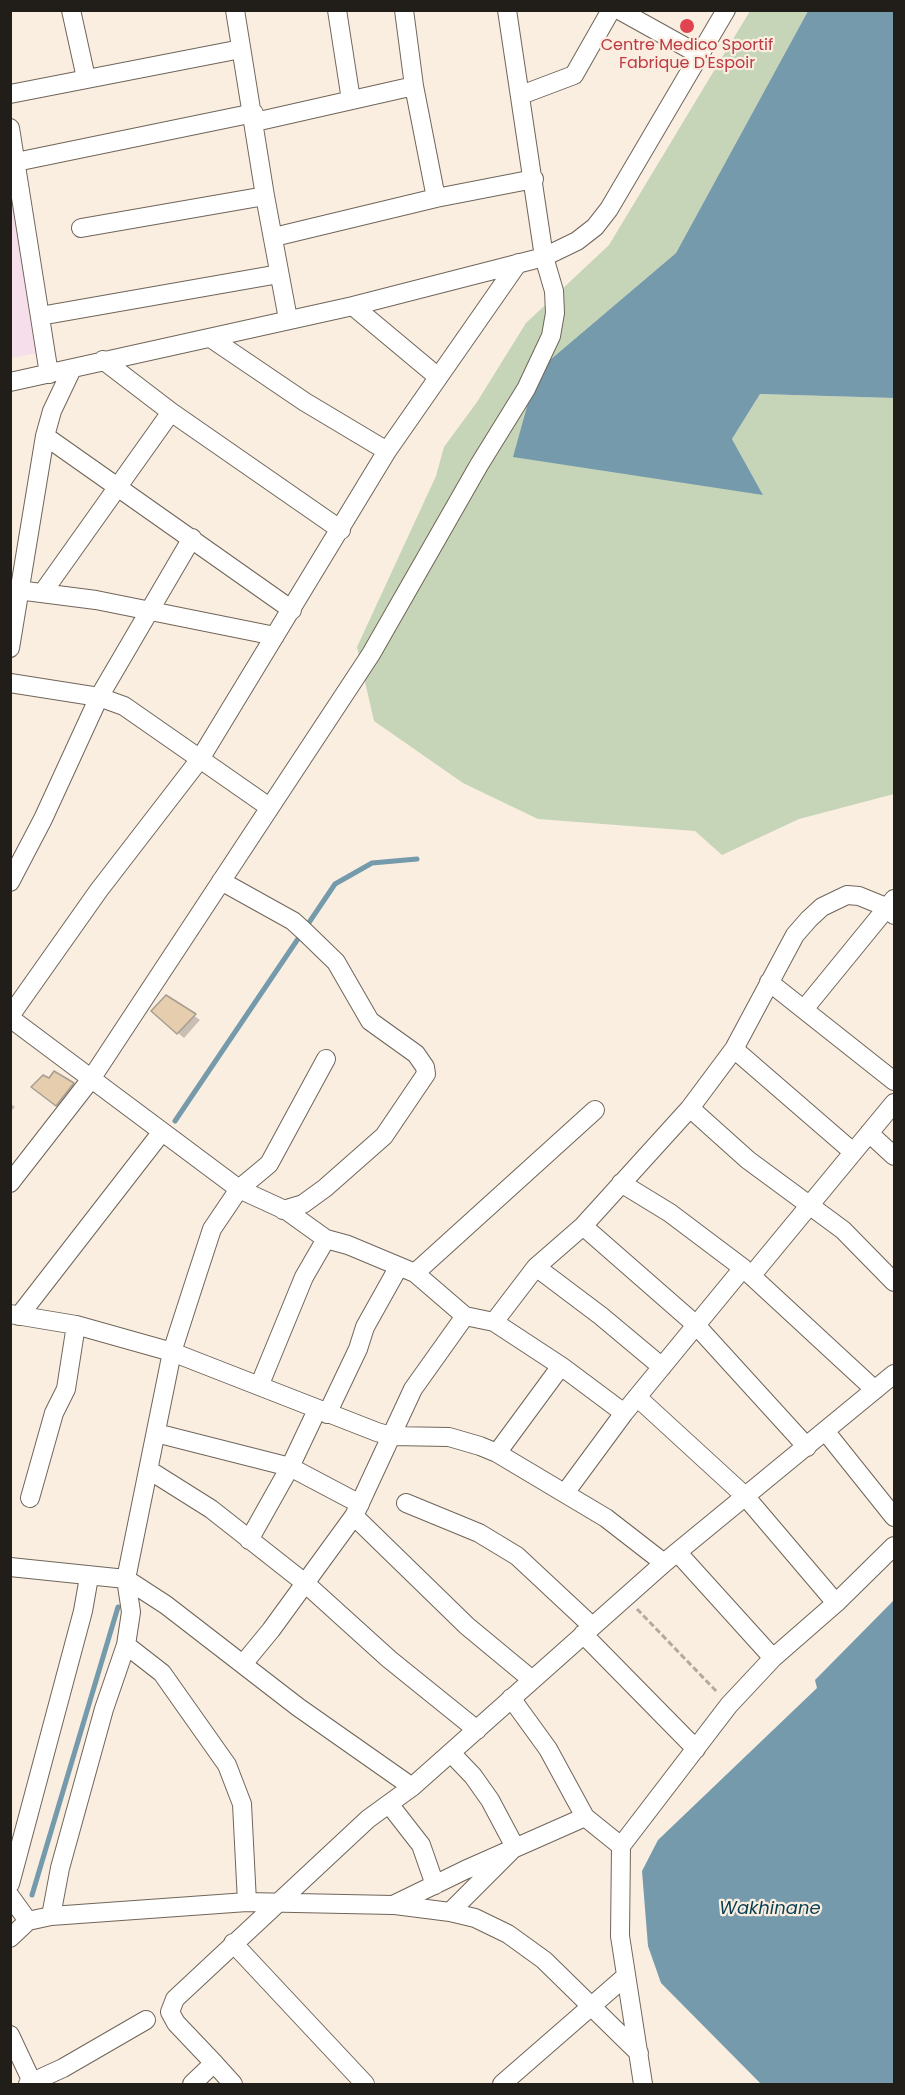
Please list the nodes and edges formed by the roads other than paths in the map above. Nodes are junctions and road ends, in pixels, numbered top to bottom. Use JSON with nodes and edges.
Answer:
{"nodes":[{"id":1,"x":70,"y":10,"type":"edge"},
{"id":2,"x":236,"y":10,"type":"edge"},
{"id":3,"x":337,"y":10,"type":"edge"},
{"id":4,"x":404,"y":10,"type":"edge"},
{"id":5,"x":507,"y":10,"type":"edge"},
{"id":6,"x":726,"y":10,"type":"edge"},
{"id":7,"x":610,"y":12,"type":"edge"},
{"id":8,"x":241,"y":49,"type":"junction"},
{"id":9,"x":700,"y":55,"type":"junction"},
{"id":10,"x":86,"y":78,"type":"junction"},
{"id":11,"x":414,"y":86,"type":"junction"},
{"id":12,"x":10,"y":94,"type":"edge"},
{"id":13,"x":521,"y":95,"type":"junction"},
{"id":14,"x":351,"y":100,"type":"junction"},
{"id":15,"x":254,"y":118,"type":"junction"},
{"id":16,"x":10,"y":128,"type":"edge"},
{"id":17,"x":16,"y":162,"type":"junction"},
{"id":18,"x":534,"y":179,"type":"junction"},
{"id":19,"x":265,"y":196,"type":"junction"},
{"id":20,"x":436,"y":198,"type":"junction"},
{"id":21,"x":81,"y":228,"type":"dead end"},
{"id":22,"x":274,"y":237,"type":"junction"},
{"id":23,"x":544,"y":257,"type":"junction"},
{"id":24,"x":518,"y":263,"type":"junction"},
{"id":25,"x":279,"y":274,"type":"junction"},
{"id":26,"x":353,"y":306,"type":"junction"},
{"id":27,"x":40,"y":316,"type":"junction"},
{"id":28,"x":288,"y":319,"type":"junction"},
{"id":29,"x":212,"y":339,"type":"junction"},
{"id":30,"x":103,"y":360,"type":"junction"},
{"id":31,"x":72,"y":369,"type":"junction"},
{"id":32,"x":49,"y":374,"type":"junction"},
{"id":33,"x":438,"y":377,"type":"junction"},
{"id":34,"x":10,"y":382,"type":"edge"},
{"id":35,"x":171,"y":412,"type":"junction"},
{"id":36,"x":45,"y":436,"type":"junction"},
{"id":37,"x":387,"y":451,"type":"junction"},
{"id":38,"x":117,"y":489,"type":"junction"},
{"id":39,"x":341,"y":530,"type":"junction"},
{"id":40,"x":192,"y":538,"type":"junction"},
{"id":41,"x":14,"y":589,"type":"edge"},
{"id":42,"x":43,"y":592,"type":"junction"},
{"id":43,"x":149,"y":610,"type":"junction"},
{"id":44,"x":292,"y":610,"type":"junction"},
{"id":45,"x":275,"y":636,"type":"junction"},
{"id":46,"x":10,"y":648,"type":"edge"},
{"id":47,"x":10,"y":684,"type":"edge"},
{"id":48,"x":99,"y":697,"type":"junction"},
{"id":49,"x":200,"y":759,"type":"junction"},
{"id":50,"x":270,"y":807,"type":"junction"},
{"id":51,"x":221,"y":880,"type":"junction"},
{"id":52,"x":10,"y":882,"type":"edge"},
{"id":53,"x":892,"y":907,"type":"edge"},
{"id":54,"x":769,"y":982,"type":"junction"},
{"id":55,"x":805,"y":1008,"type":"junction"},
{"id":56,"x":10,"y":1017,"type":"edge"},
{"id":57,"x":734,"y":1049,"type":"junction"},
{"id":58,"x":327,"y":1059,"type":"dead end"},
{"id":59,"x":91,"y":1079,"type":"junction"},
{"id":60,"x":894,"y":1081,"type":"edge"},
{"id":61,"x":894,"y":1103,"type":"edge"},
{"id":62,"x":690,"y":1108,"type":"junction"},
{"id":63,"x":595,"y":1110,"type":"dead end"},
{"id":64,"x":161,"y":1133,"type":"junction"},
{"id":65,"x":869,"y":1133,"type":"junction"},
{"id":66,"x":853,"y":1152,"type":"junction"},
{"id":67,"x":894,"y":1156,"type":"edge"},
{"id":68,"x":10,"y":1183,"type":"edge"},
{"id":69,"x":621,"y":1183,"type":"junction"},
{"id":70,"x":239,"y":1189,"type":"junction"},
{"id":71,"x":808,"y":1205,"type":"junction"},
{"id":72,"x":285,"y":1210,"type":"junction"},
{"id":73,"x":583,"y":1226,"type":"junction"},
{"id":74,"x":318,"y":1234,"type":"junction"},
{"id":75,"x":536,"y":1267,"type":"junction"},
{"id":76,"x":407,"y":1270,"type":"junction"},
{"id":77,"x":748,"y":1271,"type":"junction"},
{"id":78,"x":894,"y":1282,"type":"edge"},
{"id":79,"x":15,"y":1315,"type":"edge"},
{"id":80,"x":465,"y":1316,"type":"junction"},
{"id":81,"x":494,"y":1322,"type":"junction"},
{"id":82,"x":695,"y":1324,"type":"junction"},
{"id":83,"x":76,"y":1325,"type":"junction"},
{"id":84,"x":172,"y":1352,"type":"junction"},
{"id":85,"x":561,"y":1366,"type":"junction"},
{"id":86,"x":662,"y":1367,"type":"junction"},
{"id":87,"x":260,"y":1384,"type":"junction"},
{"id":88,"x":888,"y":1384,"type":"edge"},
{"id":89,"x":637,"y":1397,"type":"junction"},
{"id":90,"x":322,"y":1412,"type":"junction"},
{"id":91,"x":624,"y":1413,"type":"junction"},
{"id":92,"x":826,"y":1432,"type":"junction"},
{"id":93,"x":156,"y":1433,"type":"junction"},
{"id":94,"x":391,"y":1436,"type":"junction"},
{"id":95,"x":807,"y":1447,"type":"junction"},
{"id":96,"x":497,"y":1453,"type":"junction"},
{"id":97,"x":290,"y":1467,"type":"junction"},
{"id":98,"x":149,"y":1470,"type":"junction"},
{"id":99,"x":565,"y":1492,"type":"junction"},
{"id":100,"x":745,"y":1496,"type":"junction"},
{"id":101,"x":30,"y":1497,"type":"dead end"},
{"id":102,"x":406,"y":1503,"type":"dead end"},
{"id":103,"x":357,"y":1510,"type":"junction"},
{"id":104,"x":894,"y":1517,"type":"edge"},
{"id":105,"x":249,"y":1540,"type":"junction"},
{"id":106,"x":894,"y":1546,"type":"edge"},
{"id":107,"x":671,"y":1558,"type":"junction"},
{"id":108,"x":10,"y":1568,"type":"edge"},
{"id":109,"x":89,"y":1577,"type":"junction"},
{"id":110,"x":126,"y":1579,"type":"junction"},
{"id":111,"x":305,"y":1583,"type":"junction"},
{"id":112,"x":836,"y":1603,"type":"junction"},
{"id":113,"x":587,"y":1630,"type":"junction"},
{"id":114,"x":126,"y":1645,"type":"junction"},
{"id":115,"x":773,"y":1658,"type":"junction"},
{"id":116,"x":243,"y":1664,"type":"junction"},
{"id":117,"x":531,"y":1679,"type":"junction"},
{"id":118,"x":511,"y":1698,"type":"junction"},
{"id":119,"x":477,"y":1730,"type":"junction"},
{"id":120,"x":696,"y":1749,"type":"junction"},
{"id":121,"x":451,"y":1753,"type":"junction"},
{"id":122,"x":412,"y":1787,"type":"junction"},
{"id":123,"x":388,"y":1804,"type":"junction"},
{"id":124,"x":585,"y":1817,"type":"junction"},
{"id":125,"x":621,"y":1846,"type":"junction"},
{"id":126,"x":515,"y":1847,"type":"junction"},
{"id":127,"x":10,"y":1884,"type":"edge"},
{"id":128,"x":435,"y":1885,"type":"junction"},
{"id":129,"x":10,"y":1896,"type":"edge"},
{"id":130,"x":247,"y":1902,"type":"junction"},
{"id":131,"x":276,"y":1904,"type":"junction"},
{"id":132,"x":393,"y":1905,"type":"junction"},
{"id":133,"x":450,"y":1912,"type":"junction"},
{"id":134,"x":51,"y":1916,"type":"junction"},
{"id":135,"x":28,"y":1921,"type":"junction"},
{"id":136,"x":10,"y":1938,"type":"edge"},
{"id":137,"x":233,"y":1944,"type":"junction"},
{"id":138,"x":626,"y":1976,"type":"junction"},
{"id":139,"x":592,"y":2006,"type":"junction"},
{"id":140,"x":146,"y":2020,"type":"dead end"},
{"id":141,"x":10,"y":2035,"type":"edge"},
{"id":142,"x":639,"y":2054,"type":"junction"},
{"id":143,"x":214,"y":2063,"type":"junction"},
{"id":144,"x":31,"y":2084,"type":"edge"},
{"id":145,"x":192,"y":2085,"type":"edge"},
{"id":146,"x":233,"y":2085,"type":"edge"},
{"id":147,"x":365,"y":2085,"type":"edge"},
{"id":148,"x":502,"y":2085,"type":"edge"},
{"id":149,"x":643,"y":2085,"type":"edge"}],
"edges":[{"from":1,"to":10,"type":"street"},
{"from":2,"to":8,"type":"street"},
{"from":3,"to":14,"type":"street"},
{"from":4,"to":11,"type":"street"},
{"from":5,"to":13,"type":"street"},
{"from":6,"to":9,"type":"street"},
{"from":7,"to":9,"type":"street"},
{"from":7,"to":13,"type":"street"},
{"from":8,"to":10,"type":"street"},
{"from":8,"to":15,"type":"street"},
{"from":9,"to":23,"type":"street"},
{"from":10,"to":12,"type":"street"},
{"from":11,"to":14,"type":"street"},
{"from":11,"to":20,"type":"street"},
{"from":13,"to":18,"type":"street"},
{"from":14,"to":15,"type":"street"},
{"from":15,"to":17,"type":"street"},
{"from":15,"to":19,"type":"street"},
{"from":16,"to":17,"type":"street"},
{"from":17,"to":27,"type":"street"},
{"from":18,"to":20,"type":"street"},
{"from":18,"to":23,"type":"street"},
{"from":19,"to":21,"type":"street"},
{"from":19,"to":22,"type":"street"},
{"from":20,"to":22,"type":"street"},
{"from":22,"to":25,"type":"street"},
{"from":23,"to":24,"type":"street"},
{"from":23,"to":50,"type":"street"},
{"from":24,"to":26,"type":"street"},
{"from":24,"to":33,"type":"street"},
{"from":25,"to":27,"type":"street"},
{"from":25,"to":28,"type":"street"},
{"from":26,"to":28,"type":"street"},
{"from":26,"to":33,"type":"street"},
{"from":27,"to":32,"type":"street"},
{"from":28,"to":29,"type":"street"},
{"from":29,"to":30,"type":"street"},
{"from":29,"to":37,"type":"street"},
{"from":30,"to":31,"type":"street"},
{"from":30,"to":35,"type":"street"},
{"from":31,"to":32,"type":"street"},
{"from":31,"to":36,"type":"street"},
{"from":32,"to":34,"type":"street"},
{"from":33,"to":37,"type":"street"},
{"from":35,"to":38,"type":"street"},
{"from":35,"to":39,"type":"street"},
{"from":36,"to":38,"type":"street"},
{"from":36,"to":41,"type":"street"},
{"from":37,"to":39,"type":"street"},
{"from":38,"to":40,"type":"street"},
{"from":38,"to":42,"type":"street"},
{"from":39,"to":44,"type":"street"},
{"from":40,"to":43,"type":"street"},
{"from":40,"to":44,"type":"street"},
{"from":41,"to":42,"type":"street"},
{"from":41,"to":46,"type":"street"},
{"from":42,"to":43,"type":"street"},
{"from":43,"to":45,"type":"street"},
{"from":43,"to":48,"type":"street"},
{"from":44,"to":45,"type":"street"},
{"from":45,"to":49,"type":"street"},
{"from":47,"to":48,"type":"street"},
{"from":48,"to":49,"type":"street"},
{"from":48,"to":52,"type":"street"},
{"from":49,"to":50,"type":"street"},
{"from":49,"to":56,"type":"street"},
{"from":50,"to":51,"type":"street"},
{"from":51,"to":59,"type":"street"},
{"from":51,"to":72,"type":"street"},
{"from":53,"to":54,"type":"street"},
{"from":53,"to":55,"type":"street"},
{"from":54,"to":55,"type":"street"},
{"from":54,"to":57,"type":"street"},
{"from":55,"to":60,"type":"street"},
{"from":56,"to":59,"type":"street"},
{"from":57,"to":62,"type":"street"},
{"from":57,"to":66,"type":"street"},
{"from":58,"to":70,"type":"street"},
{"from":59,"to":64,"type":"street"},
{"from":59,"to":68,"type":"street"},
{"from":61,"to":65,"type":"street"},
{"from":62,"to":69,"type":"street"},
{"from":62,"to":71,"type":"street"},
{"from":63,"to":76,"type":"street"},
{"from":64,"to":70,"type":"street"},
{"from":64,"to":79,"type":"street"},
{"from":65,"to":66,"type":"street"},
{"from":65,"to":67,"type":"street"},
{"from":66,"to":71,"type":"street"},
{"from":69,"to":73,"type":"street"},
{"from":69,"to":77,"type":"street"},
{"from":70,"to":72,"type":"street"},
{"from":70,"to":84,"type":"street"},
{"from":71,"to":77,"type":"street"},
{"from":71,"to":78,"type":"street"},
{"from":72,"to":74,"type":"street"},
{"from":73,"to":75,"type":"street"},
{"from":73,"to":82,"type":"street"},
{"from":74,"to":76,"type":"street"},
{"from":74,"to":87,"type":"street"},
{"from":75,"to":81,"type":"street"},
{"from":75,"to":86,"type":"street"},
{"from":76,"to":80,"type":"street"},
{"from":76,"to":90,"type":"street"},
{"from":77,"to":82,"type":"street"},
{"from":77,"to":88,"type":"street"},
{"from":79,"to":83,"type":"street"},
{"from":80,"to":81,"type":"street"},
{"from":80,"to":94,"type":"street"},
{"from":81,"to":85,"type":"street"},
{"from":82,"to":86,"type":"street"},
{"from":82,"to":95,"type":"street"},
{"from":83,"to":84,"type":"street"},
{"from":83,"to":101,"type":"street"},
{"from":84,"to":87,"type":"street"},
{"from":84,"to":93,"type":"street"},
{"from":85,"to":91,"type":"street"},
{"from":85,"to":96,"type":"street"},
{"from":86,"to":89,"type":"street"},
{"from":87,"to":90,"type":"street"},
{"from":88,"to":92,"type":"street"},
{"from":89,"to":91,"type":"street"},
{"from":89,"to":100,"type":"street"},
{"from":90,"to":94,"type":"street"},
{"from":90,"to":97,"type":"street"},
{"from":91,"to":99,"type":"street"},
{"from":92,"to":95,"type":"street"},
{"from":92,"to":104,"type":"street"},
{"from":93,"to":97,"type":"street"},
{"from":93,"to":98,"type":"street"},
{"from":94,"to":96,"type":"street"},
{"from":94,"to":103,"type":"street"},
{"from":95,"to":100,"type":"street"},
{"from":96,"to":99,"type":"street"},
{"from":97,"to":103,"type":"street"},
{"from":97,"to":105,"type":"street"},
{"from":98,"to":105,"type":"street"},
{"from":98,"to":110,"type":"street"},
{"from":99,"to":107,"type":"street"},
{"from":100,"to":107,"type":"street"},
{"from":100,"to":112,"type":"street"},
{"from":102,"to":113,"type":"street"},
{"from":103,"to":111,"type":"street"},
{"from":103,"to":117,"type":"street"},
{"from":105,"to":111,"type":"street"},
{"from":106,"to":112,"type":"street"},
{"from":107,"to":113,"type":"street"},
{"from":107,"to":115,"type":"street"},
{"from":108,"to":109,"type":"street"},
{"from":109,"to":110,"type":"street"},
{"from":109,"to":127,"type":"street"},
{"from":110,"to":114,"type":"street"},
{"from":110,"to":116,"type":"street"},
{"from":111,"to":116,"type":"street"},
{"from":111,"to":119,"type":"street"},
{"from":112,"to":115,"type":"street"},
{"from":113,"to":117,"type":"street"},
{"from":113,"to":120,"type":"street"},
{"from":114,"to":130,"type":"street"},
{"from":114,"to":134,"type":"street"},
{"from":115,"to":120,"type":"street"},
{"from":116,"to":122,"type":"street"},
{"from":117,"to":118,"type":"street"},
{"from":118,"to":119,"type":"street"},
{"from":118,"to":124,"type":"street"},
{"from":119,"to":121,"type":"street"},
{"from":120,"to":125,"type":"street"},
{"from":121,"to":122,"type":"street"},
{"from":121,"to":126,"type":"street"},
{"from":122,"to":123,"type":"street"},
{"from":123,"to":128,"type":"street"},
{"from":123,"to":131,"type":"street"},
{"from":124,"to":125,"type":"street"},
{"from":124,"to":126,"type":"street"},
{"from":125,"to":138,"type":"street"},
{"from":126,"to":128,"type":"street"},
{"from":126,"to":133,"type":"street"},
{"from":128,"to":132,"type":"street"},
{"from":129,"to":135,"type":"street"},
{"from":130,"to":131,"type":"street"},
{"from":130,"to":134,"type":"street"},
{"from":131,"to":132,"type":"street"},
{"from":131,"to":137,"type":"street"},
{"from":132,"to":133,"type":"street"},
{"from":133,"to":139,"type":"street"},
{"from":134,"to":135,"type":"street"},
{"from":135,"to":136,"type":"street"},
{"from":137,"to":143,"type":"street"},
{"from":137,"to":147,"type":"street"},
{"from":138,"to":139,"type":"street"},
{"from":138,"to":142,"type":"street"},
{"from":139,"to":142,"type":"street"},
{"from":139,"to":148,"type":"street"},
{"from":140,"to":144,"type":"street"},
{"from":141,"to":144,"type":"street"},
{"from":142,"to":149,"type":"street"},
{"from":143,"to":145,"type":"street"},
{"from":143,"to":146,"type":"street"}]}
